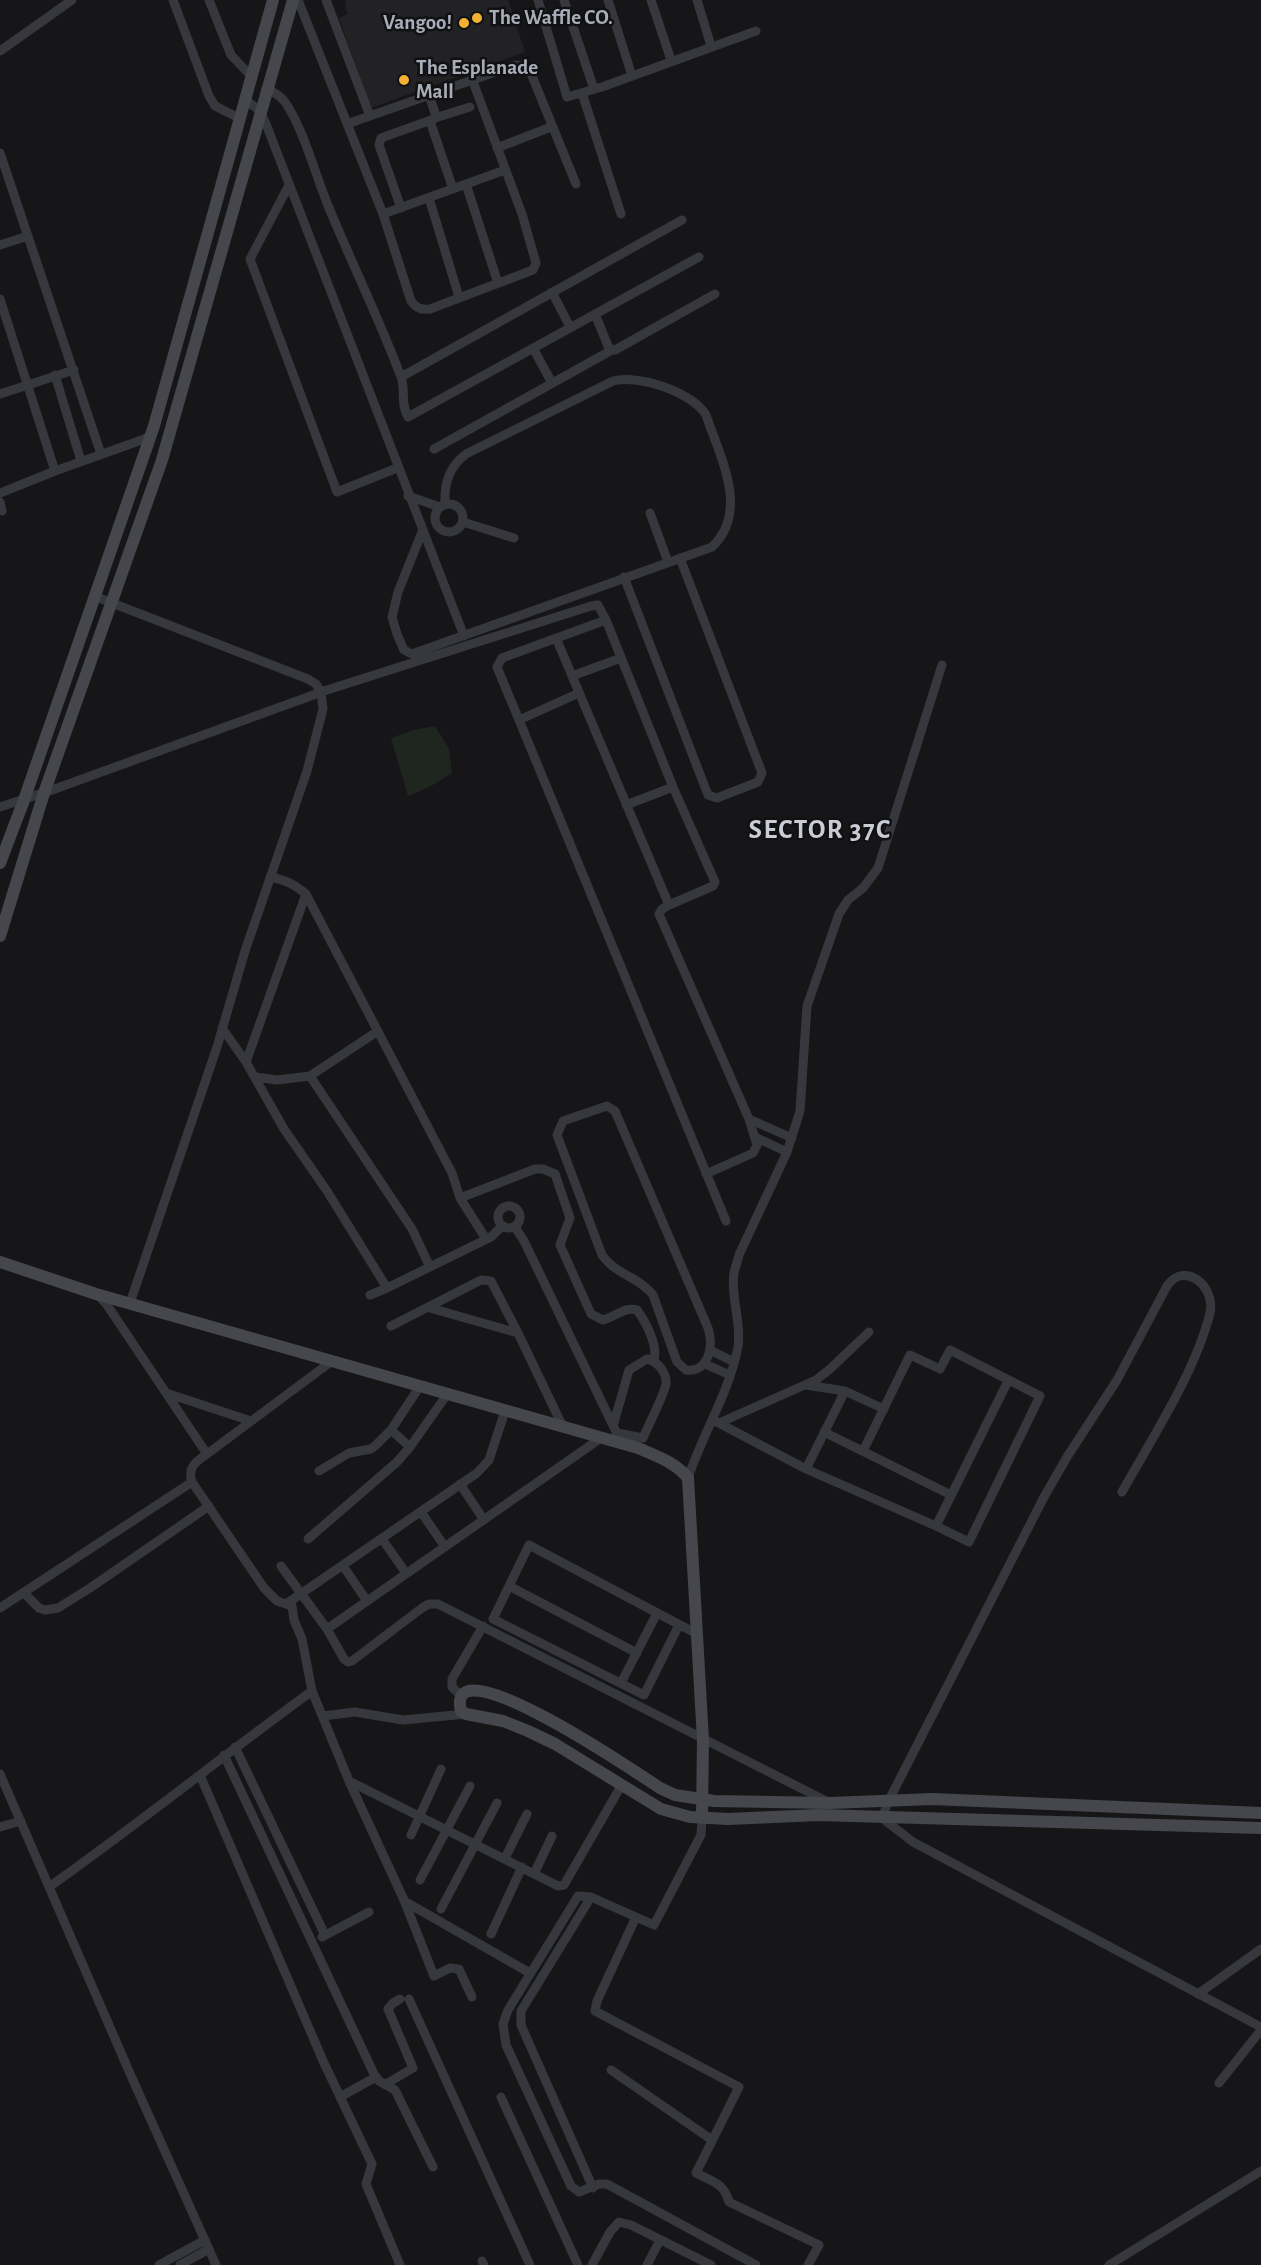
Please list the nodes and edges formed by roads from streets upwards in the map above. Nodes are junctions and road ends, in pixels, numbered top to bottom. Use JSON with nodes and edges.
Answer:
{"nodes":[{"id":1,"x":72,"y":0,"type":"edge"},
{"id":2,"x":173,"y":0,"type":"edge"},
{"id":3,"x":209,"y":0,"type":"edge"},
{"id":4,"x":273,"y":0,"type":"edge"},
{"id":5,"x":293,"y":0,"type":"edge"},
{"id":6,"x":298,"y":0,"type":"edge"},
{"id":7,"x":326,"y":0,"type":"edge"},
{"id":8,"x":538,"y":0,"type":"edge"},
{"id":9,"x":564,"y":0,"type":"edge"},
{"id":10,"x":608,"y":0,"type":"edge"},
{"id":11,"x":651,"y":0,"type":"edge"},
{"id":12,"x":698,"y":0,"type":"edge"},
{"id":13,"x":756,"y":31,"type":"dead end"},
{"id":14,"x":711,"y":46,"type":"junction"},
{"id":15,"x":0,"y":51,"type":"edge"},
{"id":16,"x":671,"y":60,"type":"junction"},
{"id":17,"x":632,"y":76,"type":"junction"},
{"id":18,"x":252,"y":77,"type":"junction"},
{"id":19,"x":472,"y":79,"type":"junction"},
{"id":20,"x":266,"y":89,"type":"junction"},
{"id":21,"x":594,"y":90,"type":"junction"},
{"id":22,"x":582,"y":93,"type":"junction"},
{"id":23,"x":429,"y":95,"type":"junction"},
{"id":24,"x":246,"y":100,"type":"junction"},
{"id":25,"x":471,"y":107,"type":"dead end"},
{"id":26,"x":260,"y":111,"type":"junction"},
{"id":27,"x":370,"y":116,"type":"junction"},
{"id":28,"x":239,"y":118,"type":"junction"},
{"id":29,"x":432,"y":120,"type":"junction"},
{"id":30,"x":347,"y":124,"type":"junction"},
{"id":31,"x":551,"y":127,"type":"junction"},
{"id":32,"x":497,"y":148,"type":"junction"},
{"id":33,"x":0,"y":153,"type":"edge"},
{"id":34,"x":505,"y":170,"type":"junction"},
{"id":35,"x":466,"y":184,"type":"junction"},
{"id":36,"x":576,"y":184,"type":"dead end"},
{"id":37,"x":289,"y":185,"type":"junction"},
{"id":38,"x":453,"y":189,"type":"junction"},
{"id":39,"x":429,"y":198,"type":"junction"},
{"id":40,"x":401,"y":208,"type":"junction"},
{"id":41,"x":383,"y":214,"type":"junction"},
{"id":42,"x":621,"y":214,"type":"dead end"},
{"id":43,"x":682,"y":220,"type":"dead end"},
{"id":44,"x":28,"y":236,"type":"junction"},
{"id":45,"x":0,"y":245,"type":"edge"},
{"id":46,"x":699,"y":257,"type":"dead end"},
{"id":47,"x":498,"y":283,"type":"junction"},
{"id":48,"x":552,"y":292,"type":"junction"},
{"id":49,"x":715,"y":294,"type":"dead end"},
{"id":50,"x":459,"y":297,"type":"junction"},
{"id":51,"x":0,"y":299,"type":"edge"},
{"id":52,"x":595,"y":314,"type":"junction"},
{"id":53,"x":570,"y":327,"type":"junction"},
{"id":54,"x":533,"y":348,"type":"junction"},
{"id":55,"x":612,"y":350,"type":"junction"},
{"id":56,"x":74,"y":370,"type":"junction"},
{"id":57,"x":56,"y":375,"type":"junction"},
{"id":58,"x":401,"y":377,"type":"junction"},
{"id":59,"x":552,"y":383,"type":"junction"},
{"id":60,"x":27,"y":384,"type":"junction"},
{"id":61,"x":0,"y":394,"type":"edge"},
{"id":62,"x":150,"y":437,"type":"junction"},
{"id":63,"x":434,"y":449,"type":"dead end"},
{"id":64,"x":101,"y":454,"type":"junction"},
{"id":65,"x":81,"y":461,"type":"junction"},
{"id":66,"x":397,"y":468,"type":"junction"},
{"id":67,"x":55,"y":471,"type":"junction"},
{"id":68,"x":0,"y":493,"type":"edge"},
{"id":69,"x":408,"y":496,"type":"junction"},
{"id":70,"x":443,"y":506,"type":"junction"},
{"id":71,"x":650,"y":513,"type":"dead end"},
{"id":72,"x":462,"y":522,"type":"junction"},
{"id":73,"x":442,"y":530,"type":"junction"},
{"id":74,"x":424,"y":537,"type":"junction"},
{"id":75,"x":514,"y":538,"type":"dead end"},
{"id":76,"x":680,"y":558,"type":"junction"},
{"id":77,"x":668,"y":562,"type":"junction"},
{"id":78,"x":624,"y":577,"type":"junction"},
{"id":79,"x":94,"y":596,"type":"junction"},
{"id":80,"x":112,"y":602,"type":"junction"},
{"id":81,"x":606,"y":620,"type":"junction"},
{"id":82,"x":464,"y":636,"type":"junction"},
{"id":83,"x":556,"y":638,"type":"junction"},
{"id":84,"x":621,"y":658,"type":"junction"},
{"id":85,"x":942,"y":665,"type":"dead end"},
{"id":86,"x":572,"y":676,"type":"junction"},
{"id":87,"x":321,"y":693,"type":"junction"},
{"id":88,"x":579,"y":693,"type":"junction"},
{"id":89,"x":519,"y":720,"type":"junction"},
{"id":90,"x":673,"y":787,"type":"junction"},
{"id":91,"x":44,"y":793,"type":"junction"},
{"id":92,"x":24,"y":800,"type":"junction"},
{"id":93,"x":626,"y":805,"type":"junction"},
{"id":94,"x":0,"y":807,"type":"edge"},
{"id":95,"x":0,"y":863,"type":"edge"},
{"id":96,"x":270,"y":877,"type":"junction"},
{"id":97,"x":306,"y":894,"type":"junction"},
{"id":98,"x":669,"y":904,"type":"junction"},
{"id":99,"x":0,"y":936,"type":"edge"},
{"id":100,"x":222,"y":1029,"type":"junction"},
{"id":101,"x":378,"y":1031,"type":"junction"},
{"id":102,"x":246,"y":1062,"type":"junction"},
{"id":103,"x":310,"y":1076,"type":"junction"},
{"id":104,"x":255,"y":1077,"type":"junction"},
{"id":105,"x":749,"y":1119,"type":"junction"},
{"id":106,"x":755,"y":1137,"type":"junction"},
{"id":107,"x":792,"y":1138,"type":"junction"},
{"id":108,"x":787,"y":1152,"type":"junction"},
{"id":109,"x":706,"y":1174,"type":"junction"},
{"id":110,"x":459,"y":1198,"type":"junction"},
{"id":111,"x":726,"y":1221,"type":"dead end"},
{"id":112,"x":502,"y":1226,"type":"junction"},
{"id":113,"x":515,"y":1227,"type":"junction"},
{"id":114,"x":486,"y":1239,"type":"junction"},
{"id":115,"x":0,"y":1262,"type":"edge"},
{"id":116,"x":430,"y":1267,"type":"junction"},
{"id":117,"x":387,"y":1288,"type":"junction"},
{"id":118,"x":96,"y":1294,"type":"junction"},
{"id":119,"x":370,"y":1295,"type":"dead end"},
{"id":120,"x":130,"y":1303,"type":"junction"},
{"id":121,"x":430,"y":1308,"type":"junction"},
{"id":122,"x":391,"y":1326,"type":"dead end"},
{"id":123,"x":869,"y":1332,"type":"dead end"},
{"id":124,"x":518,"y":1333,"type":"junction"},
{"id":125,"x":710,"y":1350,"type":"junction"},
{"id":126,"x":654,"y":1360,"type":"junction"},
{"id":127,"x":332,"y":1361,"type":"junction"},
{"id":128,"x":734,"y":1362,"type":"junction"},
{"id":129,"x":705,"y":1364,"type":"junction"},
{"id":130,"x":730,"y":1375,"type":"junction"},
{"id":131,"x":1008,"y":1381,"type":"junction"},
{"id":132,"x":806,"y":1385,"type":"junction"},
{"id":133,"x":420,"y":1386,"type":"junction"},
{"id":134,"x":845,"y":1390,"type":"junction"},
{"id":135,"x":166,"y":1393,"type":"junction"},
{"id":136,"x":448,"y":1394,"type":"junction"},
{"id":137,"x":884,"y":1409,"type":"junction"},
{"id":138,"x":505,"y":1411,"type":"junction"},
{"id":139,"x":251,"y":1421,"type":"junction"},
{"id":140,"x":716,"y":1421,"type":"junction"},
{"id":141,"x":563,"y":1427,"type":"junction"},
{"id":142,"x":391,"y":1430,"type":"junction"},
{"id":143,"x":824,"y":1432,"type":"junction"},
{"id":144,"x":617,"y":1434,"type":"junction"},
{"id":145,"x":602,"y":1438,"type":"junction"},
{"id":146,"x":410,"y":1447,"type":"junction"},
{"id":147,"x":863,"y":1451,"type":"junction"},
{"id":148,"x":207,"y":1454,"type":"junction"},
{"id":149,"x":806,"y":1469,"type":"junction"},
{"id":150,"x":319,"y":1471,"type":"dead end"},
{"id":151,"x":688,"y":1478,"type":"junction"},
{"id":152,"x":192,"y":1482,"type":"junction"},
{"id":153,"x":460,"y":1484,"type":"junction"},
{"id":154,"x":1122,"y":1492,"type":"dead end"},
{"id":155,"x":951,"y":1495,"type":"junction"},
{"id":156,"x":209,"y":1506,"type":"junction"},
{"id":157,"x":421,"y":1512,"type":"junction"},
{"id":158,"x":484,"y":1520,"type":"junction"},
{"id":159,"x":936,"y":1526,"type":"junction"},
{"id":160,"x":308,"y":1539,"type":"dead end"},
{"id":161,"x":382,"y":1539,"type":"junction"},
{"id":162,"x":445,"y":1547,"type":"junction"},
{"id":163,"x":281,"y":1566,"type":"dead end"},
{"id":164,"x":343,"y":1566,"type":"junction"},
{"id":165,"x":406,"y":1574,"type":"junction"},
{"id":166,"x":509,"y":1586,"type":"junction"},
{"id":167,"x":24,"y":1593,"type":"junction"},
{"id":168,"x":303,"y":1594,"type":"junction"},
{"id":169,"x":367,"y":1601,"type":"junction"},
{"id":170,"x":286,"y":1604,"type":"junction"},
{"id":171,"x":0,"y":1608,"type":"edge"},
{"id":172,"x":657,"y":1613,"type":"junction"},
{"id":173,"x":679,"y":1625,"type":"junction"},
{"id":174,"x":483,"y":1626,"type":"junction"},
{"id":175,"x":327,"y":1629,"type":"junction"},
{"id":176,"x":697,"y":1634,"type":"junction"},
{"id":177,"x":637,"y":1653,"type":"junction"},
{"id":178,"x":621,"y":1683,"type":"junction"},
{"id":179,"x":312,"y":1691,"type":"junction"},
{"id":180,"x":462,"y":1697,"type":"junction"},
{"id":181,"x":466,"y":1714,"type":"junction"},
{"id":182,"x":323,"y":1716,"type":"junction"},
{"id":183,"x":703,"y":1740,"type":"junction"},
{"id":184,"x":235,"y":1747,"type":"junction"},
{"id":185,"x":224,"y":1755,"type":"junction"},
{"id":186,"x":441,"y":1769,"type":"dead end"},
{"id":187,"x":0,"y":1774,"type":"edge"},
{"id":188,"x":200,"y":1775,"type":"junction"},
{"id":189,"x":349,"y":1781,"type":"junction"},
{"id":190,"x":470,"y":1785,"type":"dead end"},
{"id":191,"x":621,"y":1786,"type":"junction"},
{"id":192,"x":702,"y":1799,"type":"junction"},
{"id":193,"x":889,"y":1800,"type":"junction"},
{"id":194,"x":497,"y":1803,"type":"dead end"},
{"id":195,"x":830,"y":1803,"type":"junction"},
{"id":196,"x":1261,"y":1813,"type":"edge"},
{"id":197,"x":527,"y":1814,"type":"dead end"},
{"id":198,"x":420,"y":1816,"type":"junction"},
{"id":199,"x":839,"y":1816,"type":"junction"},
{"id":200,"x":702,"y":1818,"type":"junction"},
{"id":201,"x":882,"y":1818,"type":"junction"},
{"id":202,"x":21,"y":1821,"type":"junction"},
{"id":203,"x":0,"y":1827,"type":"edge"},
{"id":204,"x":1261,"y":1828,"type":"edge"},
{"id":205,"x":447,"y":1829,"type":"junction"},
{"id":206,"x":411,"y":1835,"type":"dead end"},
{"id":207,"x":552,"y":1836,"type":"dead end"},
{"id":208,"x":476,"y":1843,"type":"junction"},
{"id":209,"x":505,"y":1858,"type":"junction"},
{"id":210,"x":522,"y":1867,"type":"junction"},
{"id":211,"x":534,"y":1874,"type":"junction"},
{"id":212,"x":420,"y":1880,"type":"dead end"},
{"id":213,"x":49,"y":1887,"type":"junction"},
{"id":214,"x":591,"y":1897,"type":"junction"},
{"id":215,"x":404,"y":1900,"type":"junction"},
{"id":216,"x":441,"y":1909,"type":"dead end"},
{"id":217,"x":369,"y":1912,"type":"dead end"},
{"id":218,"x":636,"y":1917,"type":"junction"},
{"id":219,"x":491,"y":1934,"type":"dead end"},
{"id":220,"x":326,"y":1935,"type":"junction"},
{"id":221,"x":312,"y":1943,"type":"junction"},
{"id":222,"x":1261,"y":1949,"type":"edge"},
{"id":223,"x":530,"y":1973,"type":"junction"},
{"id":224,"x":1198,"y":1994,"type":"junction"},
{"id":225,"x":472,"y":1997,"type":"dead end"},
{"id":226,"x":1261,"y":2029,"type":"edge"},
{"id":227,"x":611,"y":2070,"type":"dead end"},
{"id":228,"x":376,"y":2077,"type":"junction"},
{"id":229,"x":1219,"y":2083,"type":"dead end"},
{"id":230,"x":386,"y":2084,"type":"junction"},
{"id":231,"x":340,"y":2097,"type":"junction"},
{"id":232,"x":501,"y":2097,"type":"dead end"},
{"id":233,"x":712,"y":2140,"type":"junction"},
{"id":234,"x":433,"y":2167,"type":"dead end"},
{"id":235,"x":1261,"y":2171,"type":"edge"},
{"id":236,"x":593,"y":2188,"type":"junction"},
{"id":237,"x":660,"y":2240,"type":"junction"},
{"id":238,"x":207,"y":2244,"type":"junction"},
{"id":239,"x":161,"y":2265,"type":"edge"},
{"id":240,"x":180,"y":2265,"type":"edge"},
{"id":241,"x":216,"y":2265,"type":"edge"},
{"id":242,"x":400,"y":2265,"type":"edge"},
{"id":243,"x":530,"y":2265,"type":"edge"},
{"id":244,"x":578,"y":2265,"type":"edge"},
{"id":245,"x":592,"y":2265,"type":"edge"},
{"id":246,"x":646,"y":2265,"type":"edge"},
{"id":247,"x":711,"y":2265,"type":"edge"},
{"id":248,"x":756,"y":2265,"type":"edge"},
{"id":249,"x":808,"y":2265,"type":"edge"},
{"id":250,"x":1109,"y":2265,"type":"edge"}],
"edges":[{"from":1,"to":15,"type":"street"},
{"from":2,"to":28,"type":"street"},
{"from":3,"to":18,"type":"street"},
{"from":4,"to":18,"type":"street"},
{"from":5,"to":20,"type":"street"},
{"from":6,"to":30,"type":"street"},
{"from":7,"to":27,"type":"street"},
{"from":8,"to":22,"type":"street"},
{"from":9,"to":21,"type":"street"},
{"from":10,"to":17,"type":"street"},
{"from":11,"to":16,"type":"street"},
{"from":12,"to":14,"type":"street"},
{"from":13,"to":14,"type":"street"},
{"from":14,"to":16,"type":"street"},
{"from":16,"to":17,"type":"street"},
{"from":17,"to":21,"type":"street"},
{"from":18,"to":24,"type":"street"},
{"from":19,"to":23,"type":"street"},
{"from":19,"to":31,"type":"street"},
{"from":19,"to":32,"type":"street"},
{"from":20,"to":26,"type":"street"},
{"from":20,"to":58,"type":"street"},
{"from":21,"to":22,"type":"street"},
{"from":22,"to":42,"type":"street"},
{"from":23,"to":27,"type":"street"},
{"from":23,"to":29,"type":"street"},
{"from":24,"to":26,"type":"street"},
{"from":24,"to":28,"type":"street"},
{"from":25,"to":29,"type":"street"},
{"from":26,"to":37,"type":"street"},
{"from":26,"to":80,"type":"street"},
{"from":27,"to":30,"type":"street"},
{"from":28,"to":62,"type":"street"},
{"from":29,"to":38,"type":"street"},
{"from":29,"to":40,"type":"street"},
{"from":30,"to":41,"type":"street"},
{"from":31,"to":32,"type":"street"},
{"from":31,"to":36,"type":"street"},
{"from":32,"to":34,"type":"street"},
{"from":33,"to":44,"type":"street"},
{"from":34,"to":35,"type":"street"},
{"from":34,"to":47,"type":"street"},
{"from":35,"to":38,"type":"street"},
{"from":35,"to":47,"type":"street"},
{"from":37,"to":66,"type":"street"},
{"from":37,"to":66,"type":"street"},
{"from":38,"to":39,"type":"street"},
{"from":39,"to":40,"type":"street"},
{"from":39,"to":50,"type":"street"},
{"from":40,"to":41,"type":"street"},
{"from":41,"to":50,"type":"street"},
{"from":43,"to":48,"type":"street"},
{"from":44,"to":45,"type":"street"},
{"from":44,"to":56,"type":"street"},
{"from":46,"to":52,"type":"street"},
{"from":47,"to":50,"type":"street"},
{"from":48,"to":53,"type":"street"},
{"from":48,"to":58,"type":"street"},
{"from":49,"to":55,"type":"street"},
{"from":51,"to":60,"type":"street"},
{"from":52,"to":53,"type":"street"},
{"from":52,"to":55,"type":"street"},
{"from":53,"to":54,"type":"street"},
{"from":54,"to":58,"type":"street"},
{"from":54,"to":59,"type":"street"},
{"from":55,"to":59,"type":"street"},
{"from":56,"to":57,"type":"street"},
{"from":56,"to":64,"type":"street"},
{"from":57,"to":60,"type":"street"},
{"from":57,"to":65,"type":"street"},
{"from":59,"to":63,"type":"street"},
{"from":60,"to":61,"type":"street"},
{"from":60,"to":67,"type":"street"},
{"from":62,"to":64,"type":"street"},
{"from":62,"to":79,"type":"street"},
{"from":64,"to":65,"type":"street"},
{"from":65,"to":67,"type":"street"},
{"from":66,"to":69,"type":"street"},
{"from":67,"to":68,"type":"street"},
{"from":69,"to":70,"type":"street"},
{"from":69,"to":74,"type":"street"},
{"from":70,"to":72,"type":"street"},
{"from":70,"to":73,"type":"street"},
{"from":70,"to":76,"type":"street"},
{"from":71,"to":77,"type":"street"},
{"from":72,"to":73,"type":"street"},
{"from":72,"to":75,"type":"street"},
{"from":73,"to":74,"type":"street"},
{"from":74,"to":82,"type":"street"},
{"from":74,"to":82,"type":"street"},
{"from":76,"to":77,"type":"street"},
{"from":76,"to":78,"type":"street"},
{"from":77,"to":78,"type":"street"},
{"from":78,"to":82,"type":"street"},
{"from":79,"to":80,"type":"street"},
{"from":79,"to":92,"type":"street"},
{"from":80,"to":87,"type":"street"},
{"from":80,"to":91,"type":"street"},
{"from":81,"to":83,"type":"street"},
{"from":81,"to":84,"type":"street"},
{"from":81,"to":87,"type":"street"},
{"from":83,"to":86,"type":"street"},
{"from":83,"to":89,"type":"street"},
{"from":84,"to":86,"type":"street"},
{"from":84,"to":90,"type":"street"},
{"from":85,"to":107,"type":"street"},
{"from":86,"to":88,"type":"street"},
{"from":87,"to":91,"type":"street"},
{"from":87,"to":96,"type":"street"},
{"from":88,"to":89,"type":"street"},
{"from":88,"to":93,"type":"street"},
{"from":89,"to":109,"type":"street"},
{"from":90,"to":93,"type":"street"},
{"from":90,"to":98,"type":"street"},
{"from":91,"to":92,"type":"street"},
{"from":91,"to":99,"type":"street"},
{"from":92,"to":94,"type":"street"},
{"from":92,"to":95,"type":"street"},
{"from":93,"to":98,"type":"street"},
{"from":96,"to":97,"type":"street"},
{"from":96,"to":100,"type":"street"},
{"from":97,"to":101,"type":"street"},
{"from":97,"to":102,"type":"street"},
{"from":98,"to":105,"type":"street"},
{"from":100,"to":102,"type":"street"},
{"from":100,"to":120,"type":"street"},
{"from":101,"to":103,"type":"street"},
{"from":101,"to":110,"type":"street"},
{"from":102,"to":104,"type":"street"},
{"from":103,"to":104,"type":"street"},
{"from":103,"to":116,"type":"street"},
{"from":104,"to":117,"type":"street"},
{"from":105,"to":106,"type":"street"},
{"from":105,"to":107,"type":"street"},
{"from":106,"to":108,"type":"street"},
{"from":106,"to":109,"type":"street"},
{"from":107,"to":108,"type":"street"},
{"from":108,"to":128,"type":"street"},
{"from":109,"to":111,"type":"street"},
{"from":110,"to":114,"type":"street"},
{"from":110,"to":126,"type":"street"},
{"from":112,"to":113,"type":"street"},
{"from":112,"to":113,"type":"street"},
{"from":112,"to":114,"type":"street"},
{"from":113,"to":144,"type":"street"},
{"from":114,"to":116,"type":"street"},
{"from":115,"to":118,"type":"street"},
{"from":116,"to":117,"type":"street"},
{"from":117,"to":119,"type":"street"},
{"from":118,"to":120,"type":"street"},
{"from":118,"to":135,"type":"street"},
{"from":120,"to":127,"type":"street"},
{"from":121,"to":122,"type":"street"},
{"from":121,"to":124,"type":"street"},
{"from":121,"to":124,"type":"street"},
{"from":123,"to":132,"type":"street"},
{"from":124,"to":141,"type":"street"},
{"from":125,"to":128,"type":"street"},
{"from":125,"to":129,"type":"street"},
{"from":125,"to":129,"type":"street"},
{"from":126,"to":144,"type":"street"},
{"from":126,"to":144,"type":"street"},
{"from":127,"to":133,"type":"street"},
{"from":127,"to":139,"type":"street"},
{"from":128,"to":130,"type":"street"},
{"from":129,"to":130,"type":"street"},
{"from":130,"to":140,"type":"street"},
{"from":131,"to":137,"type":"street"},
{"from":131,"to":155,"type":"street"},
{"from":131,"to":159,"type":"street"},
{"from":132,"to":134,"type":"street"},
{"from":132,"to":140,"type":"street"},
{"from":133,"to":136,"type":"street"},
{"from":133,"to":142,"type":"street"},
{"from":134,"to":137,"type":"street"},
{"from":134,"to":143,"type":"street"},
{"from":135,"to":139,"type":"street"},
{"from":135,"to":148,"type":"street"},
{"from":136,"to":138,"type":"street"},
{"from":136,"to":146,"type":"street"},
{"from":137,"to":147,"type":"street"},
{"from":138,"to":141,"type":"street"},
{"from":138,"to":153,"type":"street"},
{"from":139,"to":148,"type":"street"},
{"from":140,"to":149,"type":"street"},
{"from":140,"to":151,"type":"street"},
{"from":141,"to":145,"type":"street"},
{"from":142,"to":146,"type":"street"},
{"from":142,"to":150,"type":"street"},
{"from":143,"to":147,"type":"street"},
{"from":143,"to":149,"type":"street"},
{"from":144,"to":145,"type":"street"},
{"from":144,"to":151,"type":"street"},
{"from":145,"to":158,"type":"street"},
{"from":146,"to":160,"type":"street"},
{"from":147,"to":155,"type":"street"},
{"from":148,"to":152,"type":"street"},
{"from":149,"to":159,"type":"street"},
{"from":151,"to":176,"type":"street"},
{"from":152,"to":156,"type":"street"},
{"from":152,"to":167,"type":"street"},
{"from":153,"to":157,"type":"street"},
{"from":153,"to":158,"type":"street"},
{"from":154,"to":193,"type":"street"},
{"from":155,"to":159,"type":"street"},
{"from":156,"to":167,"type":"street"},
{"from":156,"to":170,"type":"street"},
{"from":157,"to":161,"type":"street"},
{"from":157,"to":162,"type":"street"},
{"from":158,"to":162,"type":"street"},
{"from":161,"to":164,"type":"street"},
{"from":161,"to":165,"type":"street"},
{"from":162,"to":165,"type":"street"},
{"from":163,"to":168,"type":"street"},
{"from":164,"to":168,"type":"street"},
{"from":164,"to":169,"type":"street"},
{"from":165,"to":169,"type":"street"},
{"from":166,"to":172,"type":"street"},
{"from":166,"to":177,"type":"street"},
{"from":166,"to":178,"type":"street"},
{"from":167,"to":171,"type":"street"},
{"from":168,"to":170,"type":"street"},
{"from":168,"to":175,"type":"street"},
{"from":169,"to":175,"type":"street"},
{"from":170,"to":179,"type":"street"},
{"from":172,"to":173,"type":"street"},
{"from":172,"to":177,"type":"street"},
{"from":173,"to":176,"type":"street"},
{"from":173,"to":178,"type":"street"},
{"from":174,"to":175,"type":"street"},
{"from":174,"to":180,"type":"street"},
{"from":174,"to":183,"type":"street"},
{"from":176,"to":183,"type":"street"},
{"from":177,"to":178,"type":"street"},
{"from":179,"to":182,"type":"street"},
{"from":179,"to":184,"type":"street"},
{"from":180,"to":181,"type":"street"},
{"from":180,"to":192,"type":"street"},
{"from":181,"to":182,"type":"street"},
{"from":181,"to":191,"type":"street"},
{"from":182,"to":189,"type":"street"},
{"from":183,"to":192,"type":"street"},
{"from":183,"to":195,"type":"street"},
{"from":184,"to":185,"type":"street"},
{"from":184,"to":220,"type":"street"},
{"from":185,"to":188,"type":"street"},
{"from":185,"to":221,"type":"street"},
{"from":186,"to":198,"type":"street"},
{"from":187,"to":202,"type":"street"},
{"from":188,"to":213,"type":"street"},
{"from":188,"to":231,"type":"street"},
{"from":189,"to":198,"type":"street"},
{"from":189,"to":215,"type":"street"},
{"from":190,"to":205,"type":"street"},
{"from":191,"to":200,"type":"street"},
{"from":191,"to":211,"type":"street"},
{"from":192,"to":195,"type":"street"},
{"from":192,"to":200,"type":"street"},
{"from":193,"to":195,"type":"street"},
{"from":193,"to":196,"type":"street"},
{"from":193,"to":201,"type":"street"},
{"from":194,"to":208,"type":"street"},
{"from":195,"to":199,"type":"street"},
{"from":197,"to":209,"type":"street"},
{"from":198,"to":205,"type":"street"},
{"from":198,"to":206,"type":"street"},
{"from":199,"to":200,"type":"street"},
{"from":199,"to":201,"type":"street"},
{"from":200,"to":218,"type":"street"},
{"from":201,"to":204,"type":"street"},
{"from":201,"to":224,"type":"street"},
{"from":202,"to":203,"type":"street"},
{"from":202,"to":213,"type":"street"},
{"from":205,"to":208,"type":"street"},
{"from":205,"to":212,"type":"street"},
{"from":207,"to":211,"type":"street"},
{"from":208,"to":209,"type":"street"},
{"from":208,"to":216,"type":"street"},
{"from":209,"to":210,"type":"street"},
{"from":210,"to":211,"type":"street"},
{"from":210,"to":219,"type":"street"},
{"from":213,"to":238,"type":"street"},
{"from":214,"to":218,"type":"street"},
{"from":214,"to":223,"type":"street"},
{"from":214,"to":236,"type":"street"},
{"from":215,"to":223,"type":"street"},
{"from":215,"to":225,"type":"street"},
{"from":217,"to":220,"type":"street"},
{"from":218,"to":233,"type":"street"},
{"from":220,"to":221,"type":"street"},
{"from":221,"to":228,"type":"street"},
{"from":222,"to":224,"type":"street"},
{"from":223,"to":236,"type":"street"},
{"from":224,"to":226,"type":"street"},
{"from":226,"to":229,"type":"street"},
{"from":227,"to":233,"type":"street"},
{"from":228,"to":230,"type":"street"},
{"from":228,"to":231,"type":"street"},
{"from":230,"to":234,"type":"street"},
{"from":230,"to":243,"type":"street"},
{"from":231,"to":242,"type":"street"},
{"from":232,"to":244,"type":"street"},
{"from":233,"to":249,"type":"street"},
{"from":235,"to":250,"type":"street"},
{"from":236,"to":248,"type":"street"},
{"from":237,"to":245,"type":"street"},
{"from":237,"to":246,"type":"street"},
{"from":237,"to":247,"type":"street"},
{"from":238,"to":239,"type":"street"},
{"from":238,"to":240,"type":"street"},
{"from":238,"to":241,"type":"street"}]}
